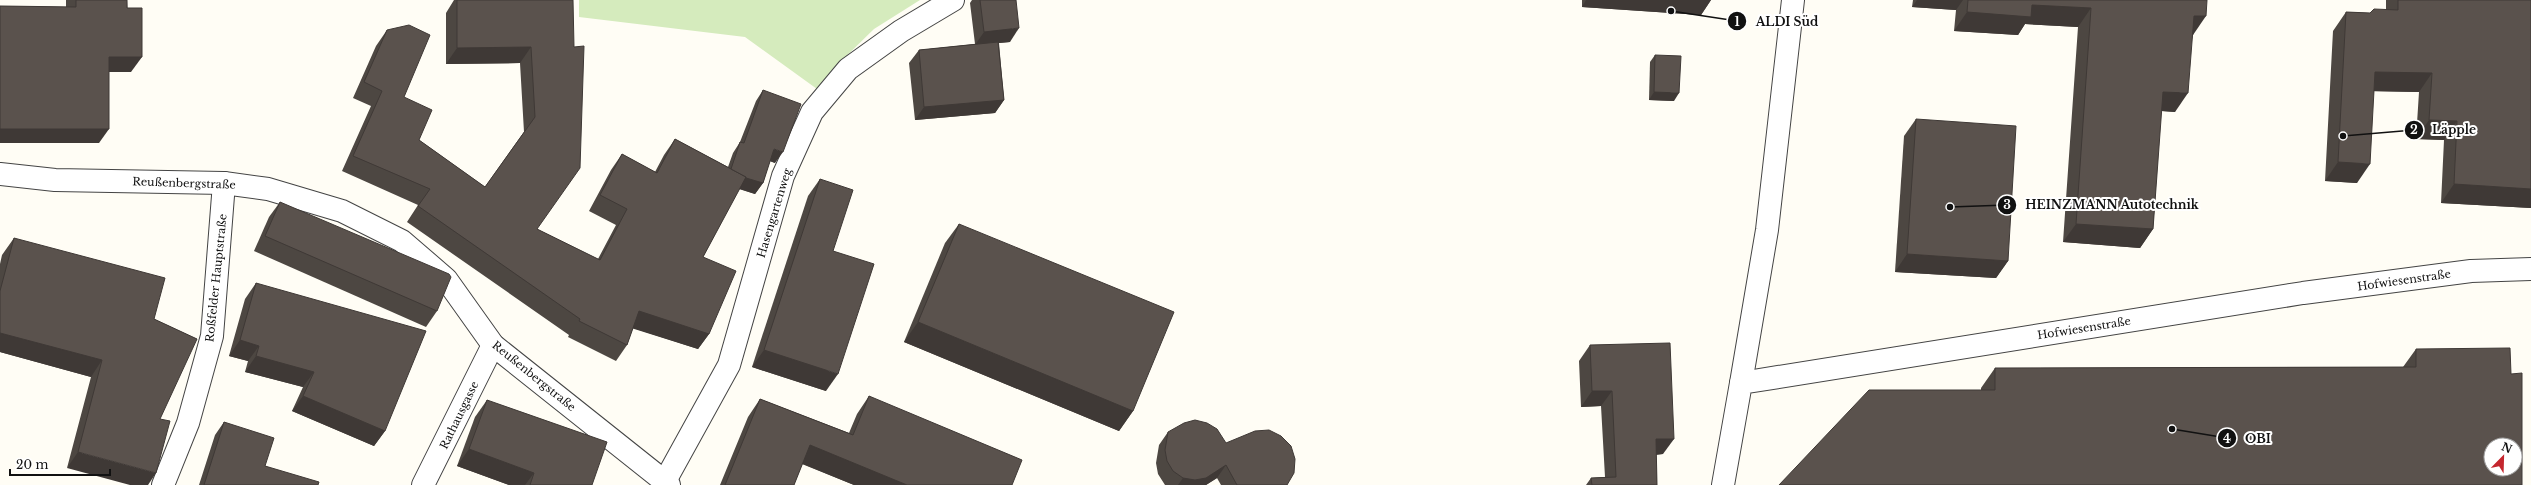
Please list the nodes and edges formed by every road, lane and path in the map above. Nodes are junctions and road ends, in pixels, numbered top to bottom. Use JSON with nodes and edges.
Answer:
{"nodes":[{"id":1,"x":953,"y":0,"type":"edge"},
{"id":2,"x":1793,"y":0,"type":"edge"},
{"id":3,"x":0,"y":174,"type":"edge"},
{"id":4,"x":224,"y":183,"type":"junction"},
{"id":5,"x":2531,"y":269,"type":"edge"},
{"id":6,"x":493,"y":345,"type":"junction"},
{"id":7,"x":1741,"y":383,"type":"junction"},
{"id":8,"x":667,"y":484,"type":"edge"},
{"id":9,"x":164,"y":485,"type":"edge"},
{"id":10,"x":423,"y":485,"type":"edge"},
{"id":11,"x":1723,"y":485,"type":"edge"}],
"edges":[{"from":1,"to":8,"type":"street","name":"Hasengartenweg"},
{"from":2,"to":7,"type":"street"},
{"from":3,"to":4,"type":"street","name":"Reußenbergstraße"},
{"from":4,"to":6,"type":"street","name":"Reußenbergstraße"},
{"from":4,"to":9,"type":"street","name":"Roßfelder Hauptstraße"},
{"from":5,"to":7,"type":"street","name":"Hofwiesenstraße"},
{"from":6,"to":8,"type":"street","name":"Reußenbergstraße"},
{"from":6,"to":10,"type":"street","name":"Rathausgasse"},
{"from":7,"to":11,"type":"street"}]}
